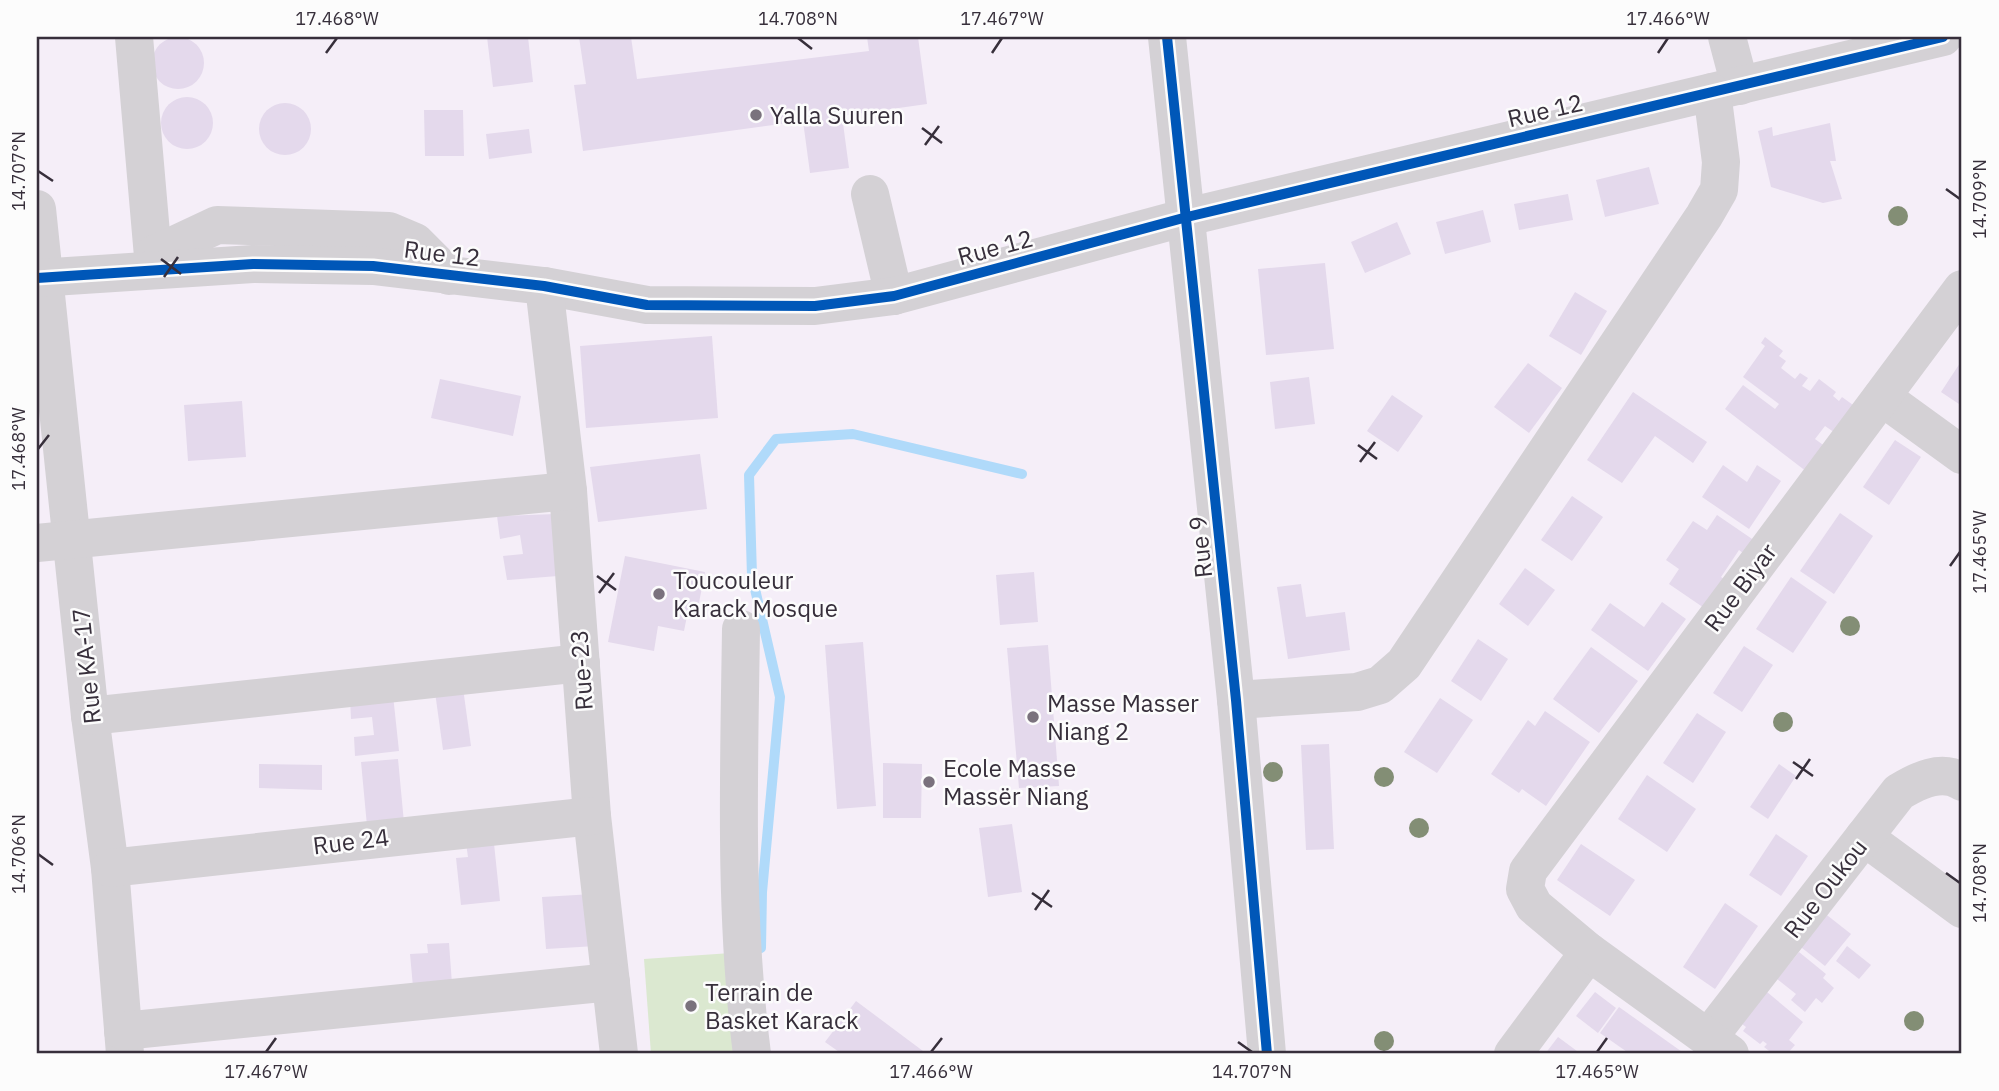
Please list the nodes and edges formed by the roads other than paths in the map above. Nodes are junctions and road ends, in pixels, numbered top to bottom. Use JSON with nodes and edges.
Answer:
{"nodes":[{"id":1,"x":134,"y":37,"type":"edge"},
{"id":2,"x":1167,"y":37,"type":"edge"},
{"id":3,"x":1727,"y":37,"type":"edge"},
{"id":4,"x":1943,"y":37,"type":"edge"},
{"id":5,"x":1726,"y":89,"type":"junction"},
{"id":6,"x":870,"y":194,"type":"dead end"},
{"id":7,"x":37,"y":209,"type":"edge"},
{"id":8,"x":1186,"y":217,"type":"junction"},
{"id":9,"x":154,"y":262,"type":"junction"},
{"id":10,"x":41,"y":277,"type":"edge"},
{"id":11,"x":544,"y":286,"type":"junction"},
{"id":12,"x":1962,"y":289,"type":"edge"},
{"id":13,"x":894,"y":296,"type":"junction"},
{"id":14,"x":1882,"y":397,"type":"junction"},
{"id":15,"x":1962,"y":455,"type":"edge"},
{"id":16,"x":568,"y":491,"type":"junction"},
{"id":17,"x":55,"y":542,"type":"edge"},
{"id":18,"x":741,"y":629,"type":"dead end"},
{"id":19,"x":581,"y":663,"type":"junction"},
{"id":20,"x":1237,"y":700,"type":"junction"},
{"id":21,"x":90,"y":716,"type":"junction"},
{"id":22,"x":1962,"y":782,"type":"edge"},
{"id":23,"x":592,"y":816,"type":"junction"},
{"id":24,"x":1864,"y":837,"type":"junction"},
{"id":25,"x":110,"y":868,"type":"junction"},
{"id":26,"x":1962,"y":909,"type":"edge"},
{"id":27,"x":1589,"y":952,"type":"junction"},
{"id":28,"x":611,"y":982,"type":"junction"},
{"id":29,"x":124,"y":1043,"type":"edge"},
{"id":30,"x":1719,"y":1046,"type":"edge"},
{"id":31,"x":618,"y":1054,"type":"edge"},
{"id":32,"x":752,"y":1054,"type":"edge"},
{"id":33,"x":1267,"y":1054,"type":"edge"},
{"id":34,"x":1513,"y":1054,"type":"edge"}],
"edges":[{"from":1,"to":9,"type":"street"},
{"from":2,"to":8,"type":"street","name":"Rue 9"},
{"from":3,"to":5,"type":"street"},
{"from":4,"to":5,"type":"street","name":"Rue 12"},
{"from":5,"to":8,"type":"street","name":"Rue 12"},
{"from":5,"to":20,"type":"street"},
{"from":6,"to":13,"type":"street"},
{"from":7,"to":10,"type":"street","name":"Rue KA-17"},
{"from":8,"to":13,"type":"street","name":"Rue 12"},
{"from":8,"to":20,"type":"street","name":"Rue 9"},
{"from":9,"to":10,"type":"street","name":"Rue 12"},
{"from":9,"to":11,"type":"street","name":"Rue 12"},
{"from":10,"to":17,"type":"street","name":"Rue KA-17"},
{"from":11,"to":13,"type":"street","name":"Rue 12"},
{"from":11,"to":16,"type":"street","name":"Rue-23"},
{"from":12,"to":14,"type":"street","name":"Rue Biyar"},
{"from":14,"to":15,"type":"street"},
{"from":14,"to":27,"type":"street","name":"Rue Biyar"},
{"from":16,"to":17,"type":"street"},
{"from":16,"to":19,"type":"street","name":"Rue-23"},
{"from":17,"to":21,"type":"street","name":"Rue KA-17"},
{"from":18,"to":32,"type":"street"},
{"from":19,"to":21,"type":"street"},
{"from":19,"to":23,"type":"street","name":"Rue-23"},
{"from":20,"to":33,"type":"street","name":"Rue 9"},
{"from":21,"to":25,"type":"street","name":"Rue KA-17"},
{"from":22,"to":24,"type":"street","name":"Rue Oukou"},
{"from":23,"to":25,"type":"street","name":"Rue 24"},
{"from":23,"to":28,"type":"street","name":"Rue-23"},
{"from":24,"to":26,"type":"street"},
{"from":24,"to":30,"type":"street","name":"Rue Oukou"},
{"from":25,"to":29,"type":"street","name":"Rue KA-17"},
{"from":27,"to":30,"type":"street"},
{"from":27,"to":34,"type":"street"},
{"from":28,"to":29,"type":"street"},
{"from":28,"to":31,"type":"street","name":"Rue-23"}]}
